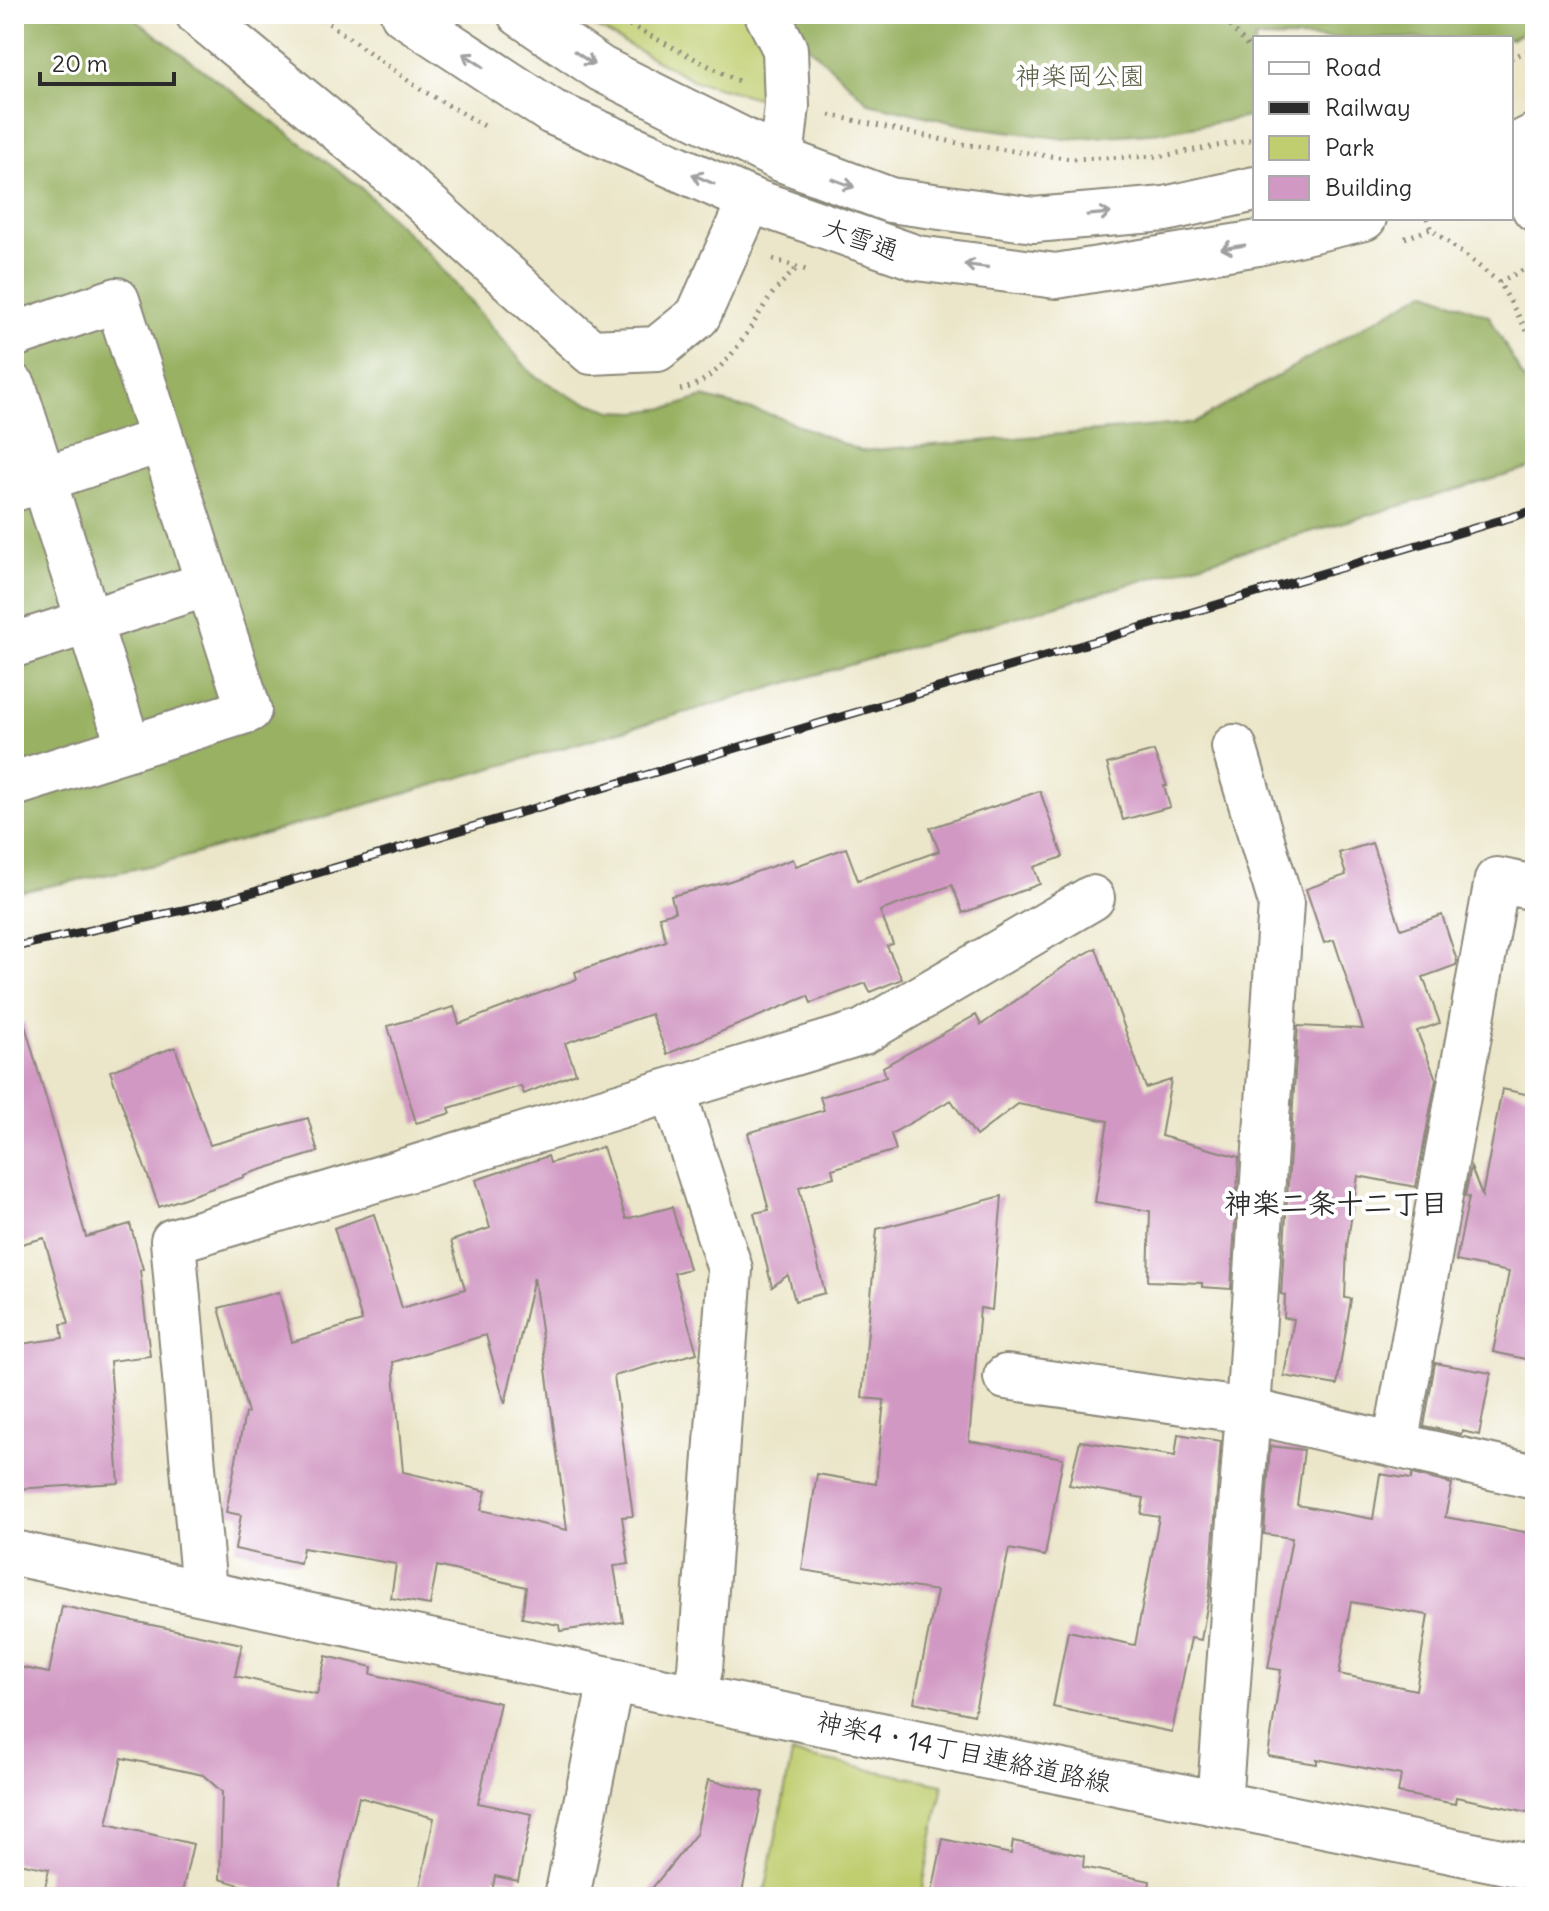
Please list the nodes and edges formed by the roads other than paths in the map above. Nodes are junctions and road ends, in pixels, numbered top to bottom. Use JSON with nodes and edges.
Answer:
{"nodes":[{"id":1,"x":198,"y":14,"type":"edge"},
{"id":2,"x":403,"y":14,"type":"edge"},
{"id":3,"x":520,"y":14,"type":"edge"},
{"id":4,"x":767,"y":14,"type":"edge"},
{"id":5,"x":1535,"y":136,"type":"edge"},
{"id":6,"x":1513,"y":147,"type":"edge"},
{"id":7,"x":781,"y":159,"type":"junction"},
{"id":8,"x":1513,"y":169,"type":"edge"},
{"id":9,"x":1253,"y":189,"type":"edge"},
{"id":10,"x":750,"y":200,"type":"junction"},
{"id":11,"x":1535,"y":209,"type":"edge"},
{"id":12,"x":1356,"y":220,"type":"edge"},
{"id":13,"x":14,"y":335,"type":"edge"},
{"id":14,"x":14,"y":387,"type":"edge"},
{"id":15,"x":162,"y":440,"type":"junction"},
{"id":16,"x":29,"y":484,"type":"edge"},
{"id":17,"x":208,"y":584,"type":"junction"},
{"id":18,"x":89,"y":622,"type":"junction"},
{"id":19,"x":14,"y":645,"type":"edge"},
{"id":20,"x":1234,"y":747,"type":"dead end"},
{"id":21,"x":129,"y":748,"type":"junction"},
{"id":22,"x":14,"y":784,"type":"edge"},
{"id":23,"x":1535,"y":888,"type":"edge"},
{"id":24,"x":1092,"y":898,"type":"dead end"},
{"id":25,"x":673,"y":1090,"type":"junction"},
{"id":26,"x":1006,"y":1377,"type":"dead end"},
{"id":27,"x":1248,"y":1411,"type":"junction"},
{"id":28,"x":1395,"y":1445,"type":"junction"},
{"id":29,"x":1535,"y":1477,"type":"edge"},
{"id":30,"x":14,"y":1553,"type":"edge"},
{"id":31,"x":204,"y":1591,"type":"junction"},
{"id":32,"x":611,"y":1680,"type":"junction"},
{"id":33,"x":694,"y":1697,"type":"junction"},
{"id":34,"x":1219,"y":1804,"type":"junction"},
{"id":35,"x":1535,"y":1868,"type":"edge"},
{"id":36,"x":567,"y":1897,"type":"edge"}],
"edges":[{"from":1,"to":10,"type":"street"},
{"from":10,"to":2,"type":"street","name":"大雪通","one_way":true},
{"from":3,"to":7,"type":"street","name":"大雪通","one_way":true},
{"from":4,"to":7,"type":"street"},
{"from":5,"to":6,"type":"street"},
{"from":7,"to":9,"type":"street","name":"大雪通","one_way":true},
{"from":8,"to":11,"type":"street"},
{"from":12,"to":10,"type":"street","name":"大雪通","one_way":true},
{"from":13,"to":15,"type":"street"},
{"from":14,"to":16,"type":"street"},
{"from":15,"to":16,"type":"street"},
{"from":15,"to":17,"type":"street"},
{"from":16,"to":18,"type":"street"},
{"from":17,"to":18,"type":"street"},
{"from":17,"to":21,"type":"street"},
{"from":18,"to":19,"type":"street"},
{"from":18,"to":21,"type":"street"},
{"from":20,"to":27,"type":"street"},
{"from":21,"to":22,"type":"street"},
{"from":23,"to":28,"type":"street"},
{"from":24,"to":25,"type":"street"},
{"from":25,"to":31,"type":"street"},
{"from":25,"to":33,"type":"street"},
{"from":26,"to":27,"type":"street"},
{"from":27,"to":28,"type":"street"},
{"from":27,"to":34,"type":"street"},
{"from":28,"to":29,"type":"street"},
{"from":30,"to":31,"type":"street","name":"神楽4・14丁目連絡道路線"},
{"from":31,"to":32,"type":"street","name":"神楽4・14丁目連絡道路線"},
{"from":32,"to":33,"type":"street","name":"神楽4・14丁目連絡道路線"},
{"from":32,"to":36,"type":"street"},
{"from":33,"to":34,"type":"street","name":"神楽4・14丁目連絡道路線"},
{"from":34,"to":35,"type":"street","name":"神楽4・14丁目連絡道路線"}]}
